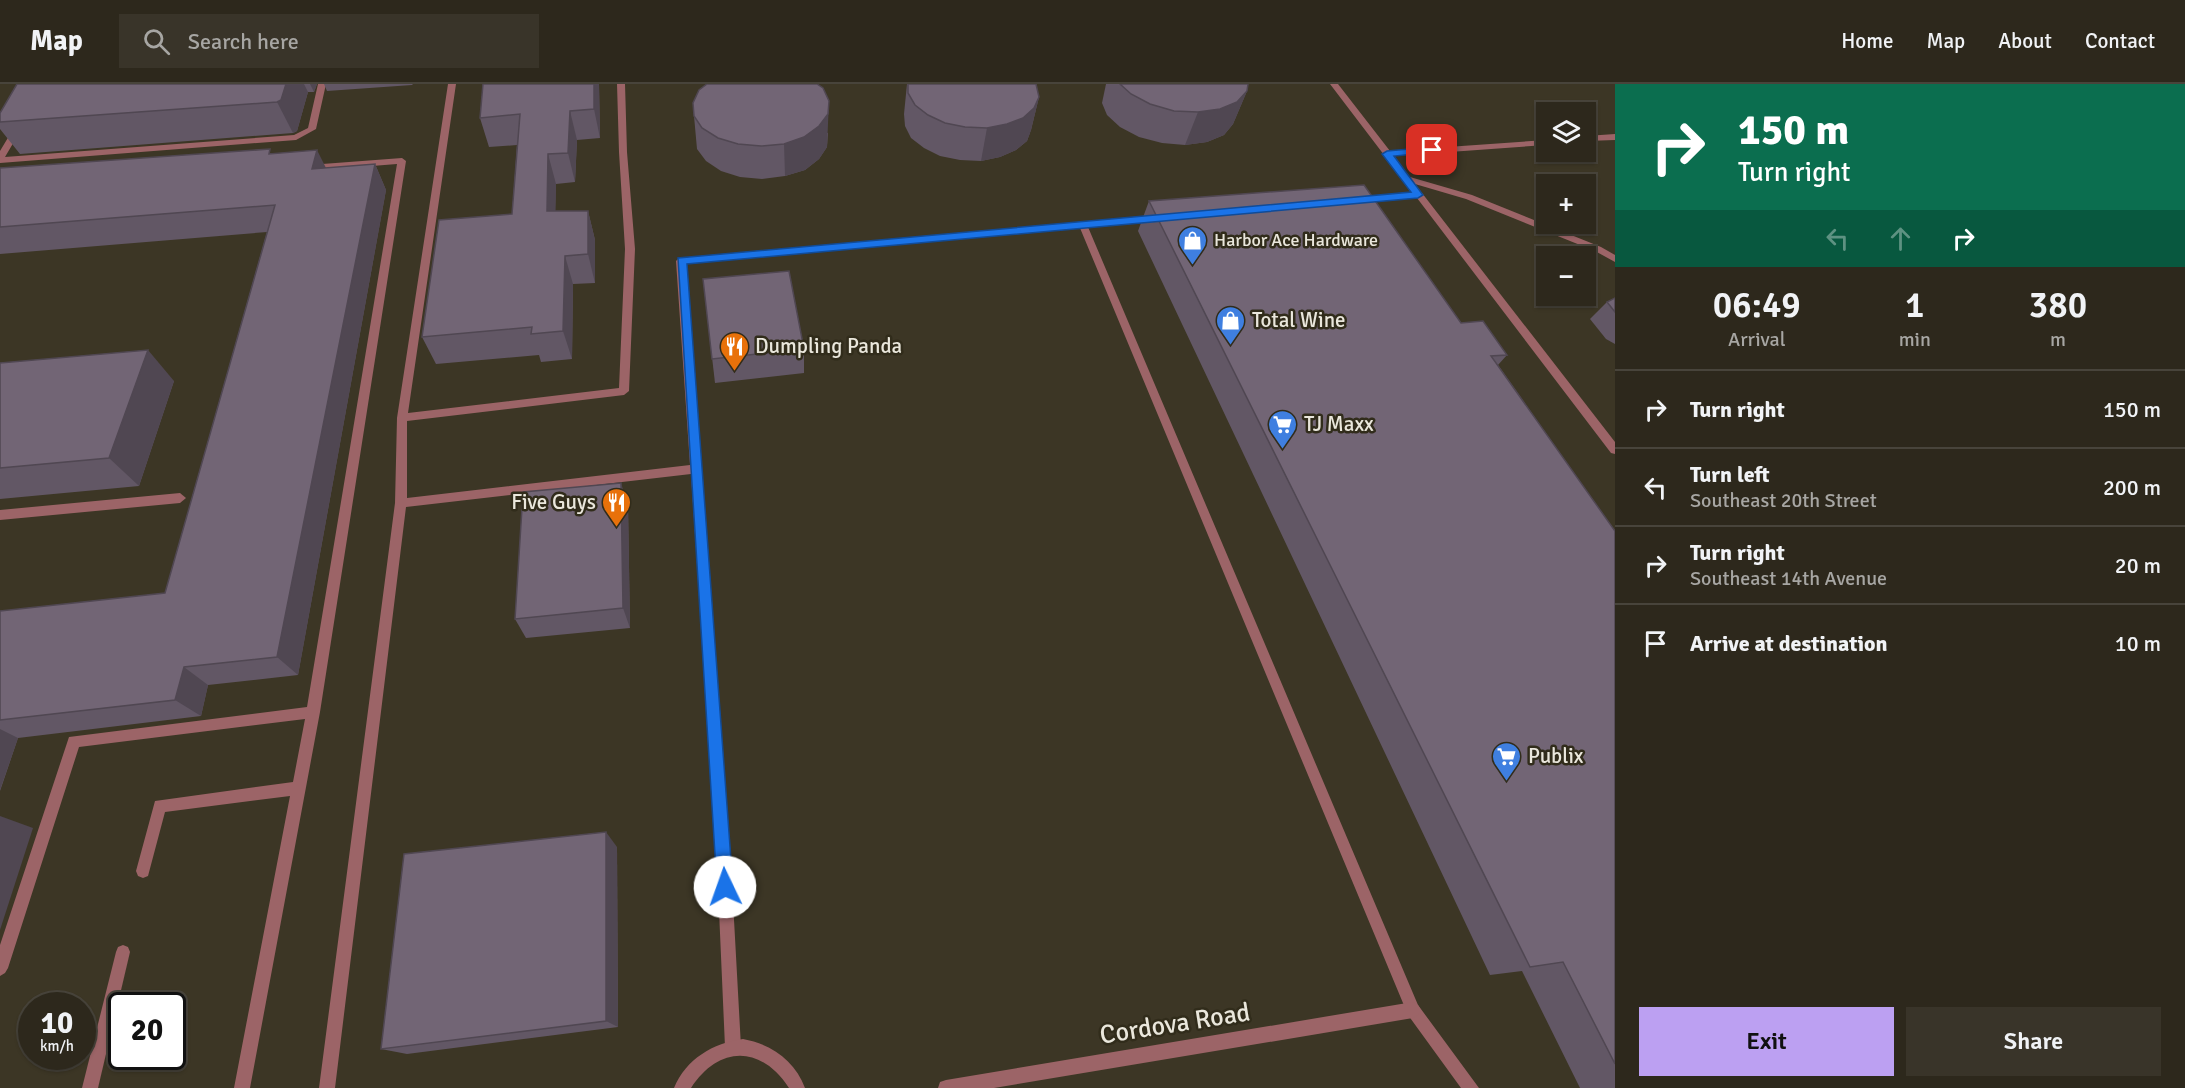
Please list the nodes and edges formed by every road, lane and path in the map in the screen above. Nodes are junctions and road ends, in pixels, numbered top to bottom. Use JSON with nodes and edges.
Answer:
{"nodes":[{"id":1,"x":452,"y":84,"type":"edge"},
{"id":2,"x":621,"y":84,"type":"edge"},
{"id":3,"x":1334,"y":84,"type":"edge"},
{"id":4,"x":322,"y":86,"type":"edge"},
{"id":5,"x":309,"y":88,"type":"dead end"},
{"id":6,"x":23,"y":119,"type":"edge"},
{"id":7,"x":1615,"y":137,"type":"edge"},
{"id":8,"x":1596,"y":138,"type":"edge"},
{"id":9,"x":1536,"y":143,"type":"edge"},
{"id":10,"x":1387,"y":154,"type":"junction"},
{"id":11,"x":0,"y":159,"type":"edge"},
{"id":12,"x":295,"y":169,"type":"edge"},
{"id":13,"x":1405,"y":178,"type":"junction"},
{"id":14,"x":1418,"y":195,"type":"junction"},
{"id":15,"x":1349,"y":201,"type":"edge"},
{"id":16,"x":1164,"y":218,"type":"edge"},
{"id":17,"x":1083,"y":225,"type":"junction"},
{"id":18,"x":1615,"y":259,"type":"edge"},
{"id":19,"x":402,"y":418,"type":"junction"},
{"id":20,"x":1615,"y":450,"type":"edge"},
{"id":21,"x":696,"y":469,"type":"junction"},
{"id":22,"x":180,"y":498,"type":"dead end"},
{"id":23,"x":401,"y":503,"type":"junction"},
{"id":24,"x":0,"y":515,"type":"edge"},
{"id":25,"x":313,"y":712,"type":"junction"},
{"id":26,"x":299,"y":788,"type":"junction"},
{"id":27,"x":143,"y":871,"type":"dead end"},
{"id":28,"x":123,"y":952,"type":"dead end"},
{"id":29,"x":0,"y":968,"type":"edge"},
{"id":30,"x":1413,"y":1010,"type":"junction"},
{"id":31,"x":733,"y":1047,"type":"junction"},
{"id":32,"x":90,"y":1088,"type":"edge"},
{"id":33,"x":242,"y":1088,"type":"edge"},
{"id":34,"x":327,"y":1088,"type":"edge"},
{"id":35,"x":682,"y":1088,"type":"edge"},
{"id":36,"x":797,"y":1088,"type":"edge"},
{"id":37,"x":946,"y":1088,"type":"edge"},
{"id":38,"x":1471,"y":1088,"type":"edge"}],
"edges":[{"from":1,"to":19,"type":"street"},
{"from":2,"to":19,"type":"street"},
{"from":3,"to":10,"type":"street"},
{"from":4,"to":5,"type":"street"},
{"from":4,"to":11,"type":"street"},
{"from":6,"to":11,"type":"street"},
{"from":7,"to":8,"type":"street"},
{"from":9,"to":10,"type":"street"},
{"from":10,"to":13,"type":"street"},
{"from":12,"to":25,"type":"street"},
{"from":13,"to":14,"type":"street"},
{"from":13,"to":18,"type":"street"},
{"from":14,"to":15,"type":"street"},
{"from":14,"to":20,"type":"street"},
{"from":16,"to":17,"type":"street"},
{"from":17,"to":21,"type":"street"},
{"from":17,"to":30,"type":"street"},
{"from":19,"to":23,"type":"street"},
{"from":21,"to":23,"type":"street"},
{"from":21,"to":31,"type":"street"},
{"from":22,"to":24,"type":"street"},
{"from":23,"to":34,"type":"street"},
{"from":25,"to":26,"type":"street"},
{"from":25,"to":29,"type":"street"},
{"from":26,"to":27,"type":"street"},
{"from":26,"to":33,"type":"street"},
{"from":28,"to":32,"type":"street"},
{"from":30,"to":37,"type":"street","name":"Cordova Road"},
{"from":30,"to":38,"type":"street"},
{"from":31,"to":35,"type":"street"},
{"from":31,"to":36,"type":"street"}]}
